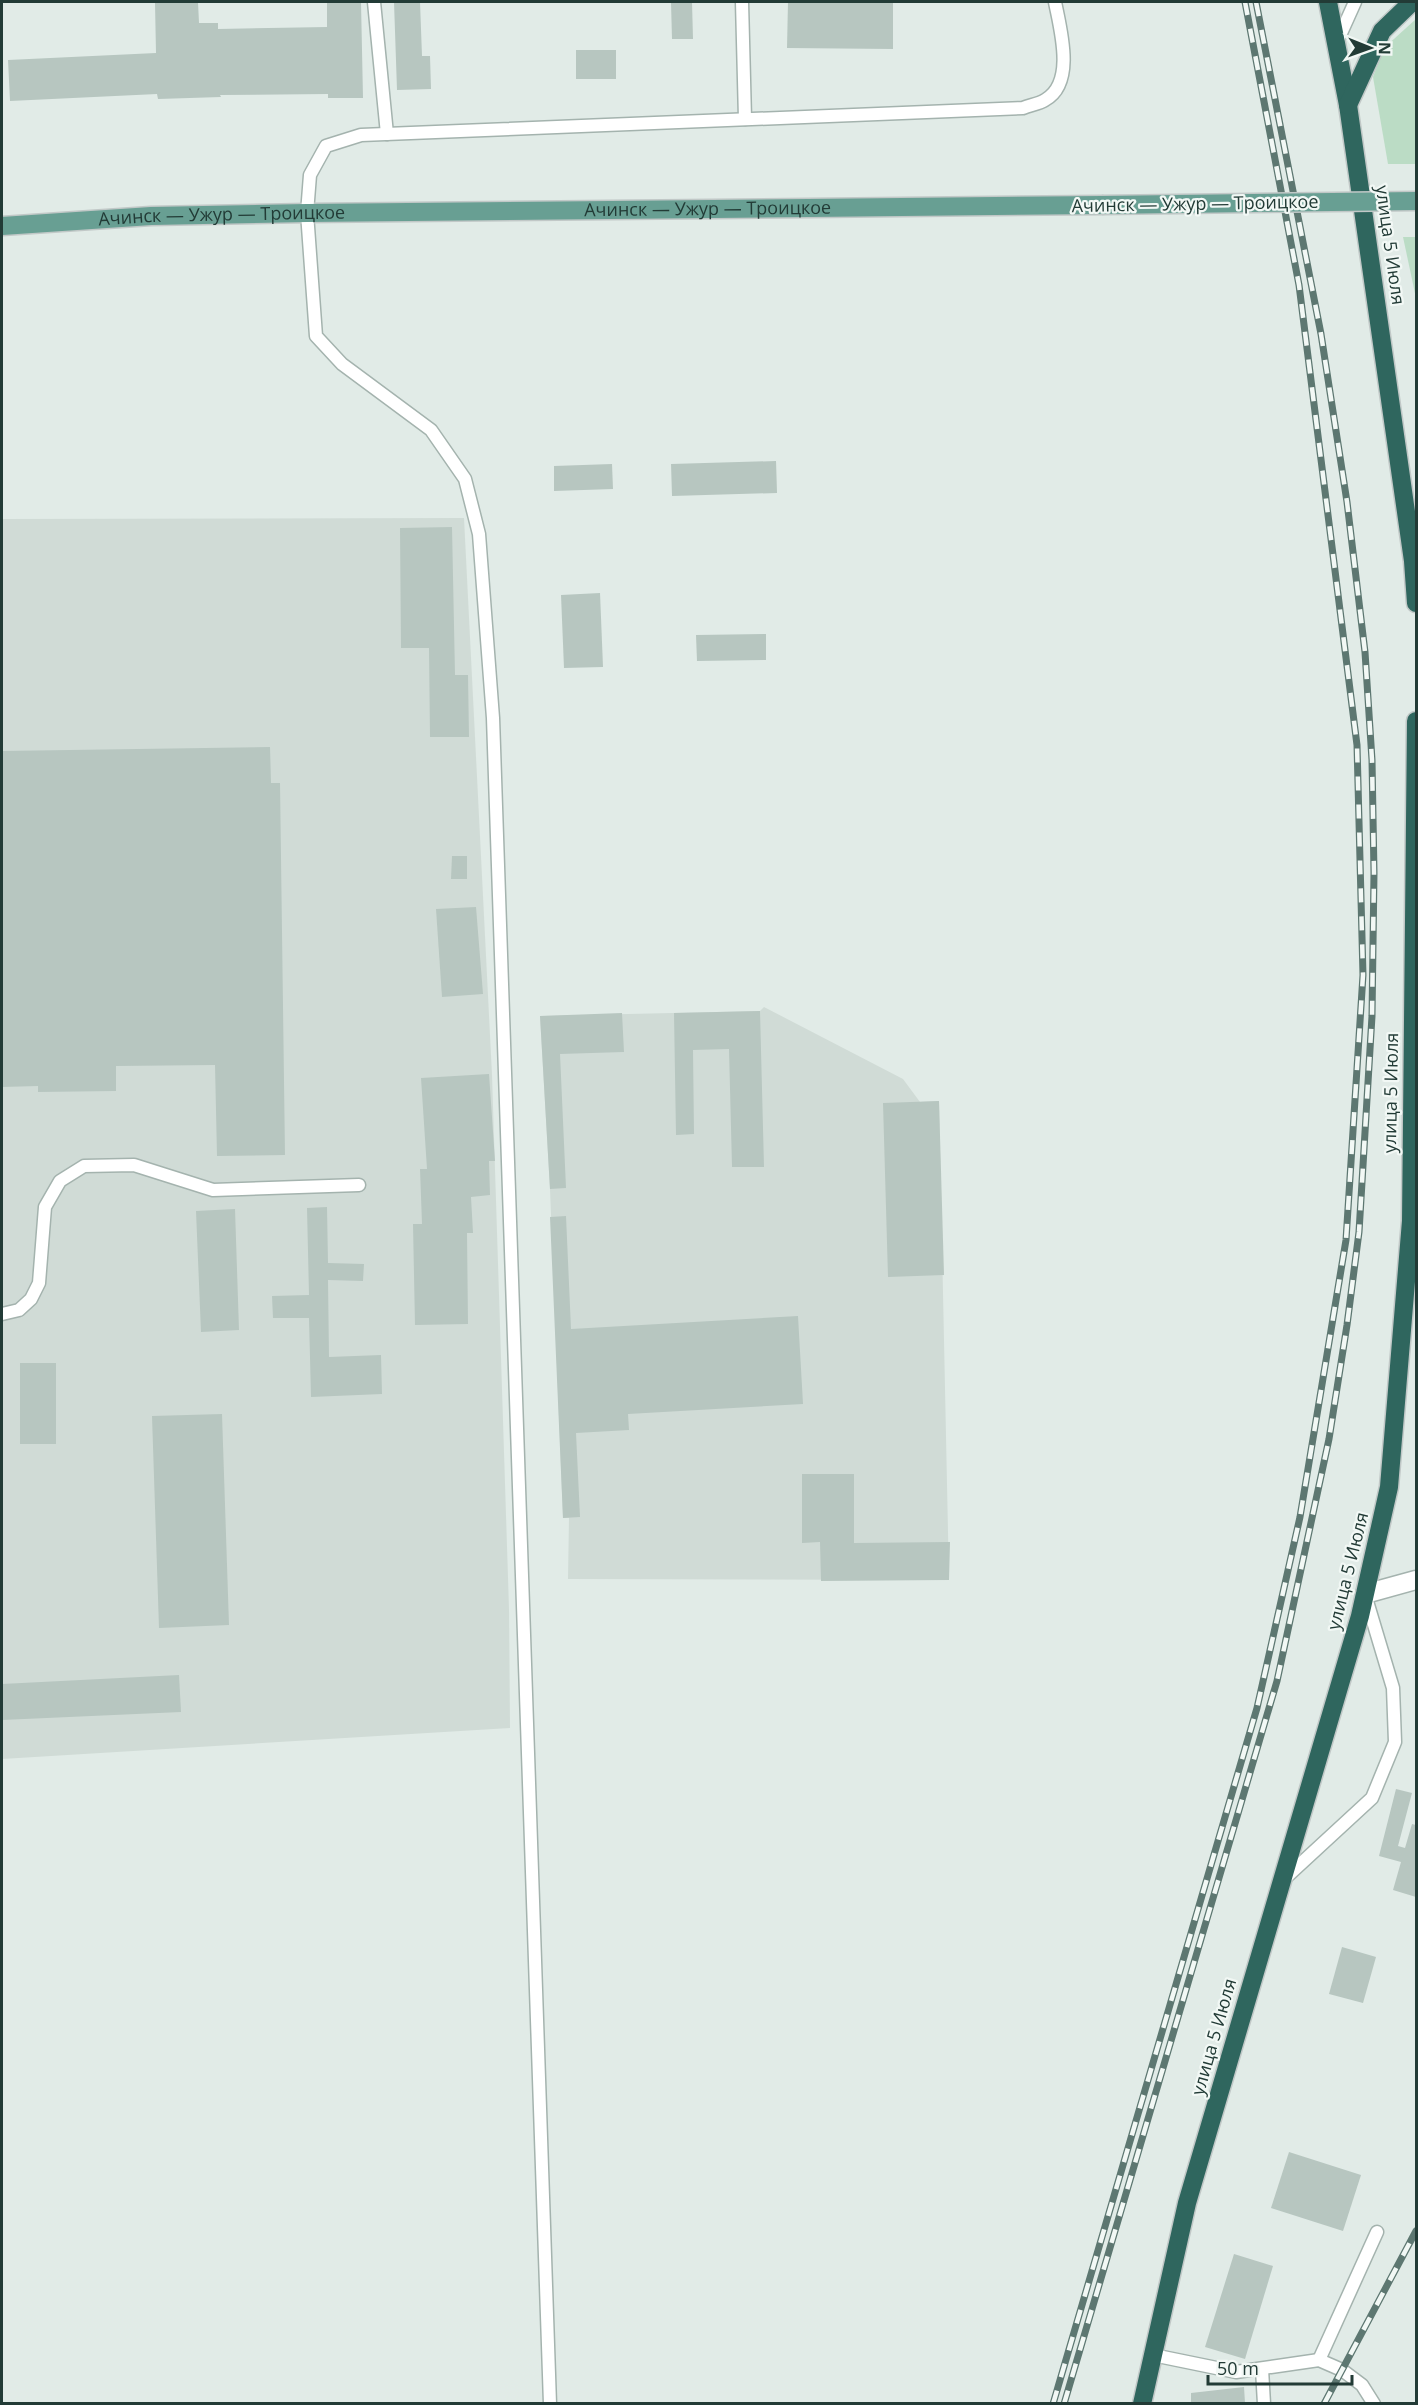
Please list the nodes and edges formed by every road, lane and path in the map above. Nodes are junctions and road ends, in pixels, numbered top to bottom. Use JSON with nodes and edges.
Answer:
{"nodes":[{"id":1,"x":374,"y":2,"type":"edge"},
{"id":2,"x":742,"y":2,"type":"edge"},
{"id":3,"x":1054,"y":2,"type":"edge"},
{"id":4,"x":1328,"y":2,"type":"edge"},
{"id":5,"x":1355,"y":2,"type":"edge"},
{"id":6,"x":1412,"y":2,"type":"edge"},
{"id":7,"x":1336,"y":43,"type":"junction"},
{"id":8,"x":1348,"y":105,"type":"junction"},
{"id":9,"x":745,"y":119,"type":"junction"},
{"id":10,"x":387,"y":134,"type":"junction"},
{"id":11,"x":1416,"y":201,"type":"edge"},
{"id":12,"x":307,"y":213,"type":"junction"},
{"id":13,"x":2,"y":226,"type":"edge"},
{"id":14,"x":1410,"y":497,"type":"edge"},
{"id":15,"x":1416,"y":603,"type":"edge"},
{"id":16,"x":1416,"y":721,"type":"edge"},
{"id":17,"x":359,"y":1185,"type":"dead end"},
{"id":18,"x":2,"y":1314,"type":"edge"},
{"id":19,"x":1416,"y":1580,"type":"edge"},
{"id":20,"x":1365,"y":1594,"type":"junction"},
{"id":21,"x":1282,"y":1881,"type":"junction"},
{"id":22,"x":1377,"y":2232,"type":"dead end"},
{"id":23,"x":1153,"y":2355,"type":"junction"},
{"id":24,"x":1319,"y":2360,"type":"junction"},
{"id":25,"x":1262,"y":2368,"type":"junction"},
{"id":26,"x":550,"y":2403,"type":"edge"},
{"id":27,"x":1142,"y":2403,"type":"edge"},
{"id":28,"x":1264,"y":2403,"type":"edge"},
{"id":29,"x":1374,"y":2403,"type":"edge"}],
"edges":[{"from":1,"to":10,"type":"lane"},
{"from":2,"to":9,"type":"lane"},
{"from":3,"to":9,"type":"lane"},
{"from":4,"to":7,"type":"highway","name":"улица 5 Июля"},
{"from":5,"to":7,"type":"lane"},
{"from":6,"to":8,"type":"highway"},
{"from":7,"to":8,"type":"highway","name":"улица 5 Июля"},
{"from":8,"to":14,"type":"highway","name":"улица 5 Июля"},
{"from":9,"to":10,"type":"lane"},
{"from":10,"to":12,"type":"lane"},
{"from":11,"to":12,"type":"main road","name":"Ачинск — Ужур — Троицкое","bridge":true},
{"from":12,"to":13,"type":"main road","name":"Ачинск — Ужур — Троицкое"},
{"from":12,"to":26,"type":"lane"},
{"from":14,"to":15,"type":"highway","name":"улица 5 Июля"},
{"from":16,"to":20,"type":"highway","name":"улица 5 Июля"},
{"from":17,"to":18,"type":"lane"},
{"from":19,"to":20,"type":"street"},
{"from":20,"to":21,"type":"highway","name":"улица 5 Июля"},
{"from":20,"to":21,"type":"lane"},
{"from":21,"to":23,"type":"highway","name":"улица 5 Июля"},
{"from":22,"to":24,"type":"lane"},
{"from":23,"to":25,"type":"lane"},
{"from":23,"to":27,"type":"highway","name":"улица 5 Июля"},
{"from":24,"to":25,"type":"lane"},
{"from":24,"to":29,"type":"lane"},
{"from":25,"to":28,"type":"lane"}]}
